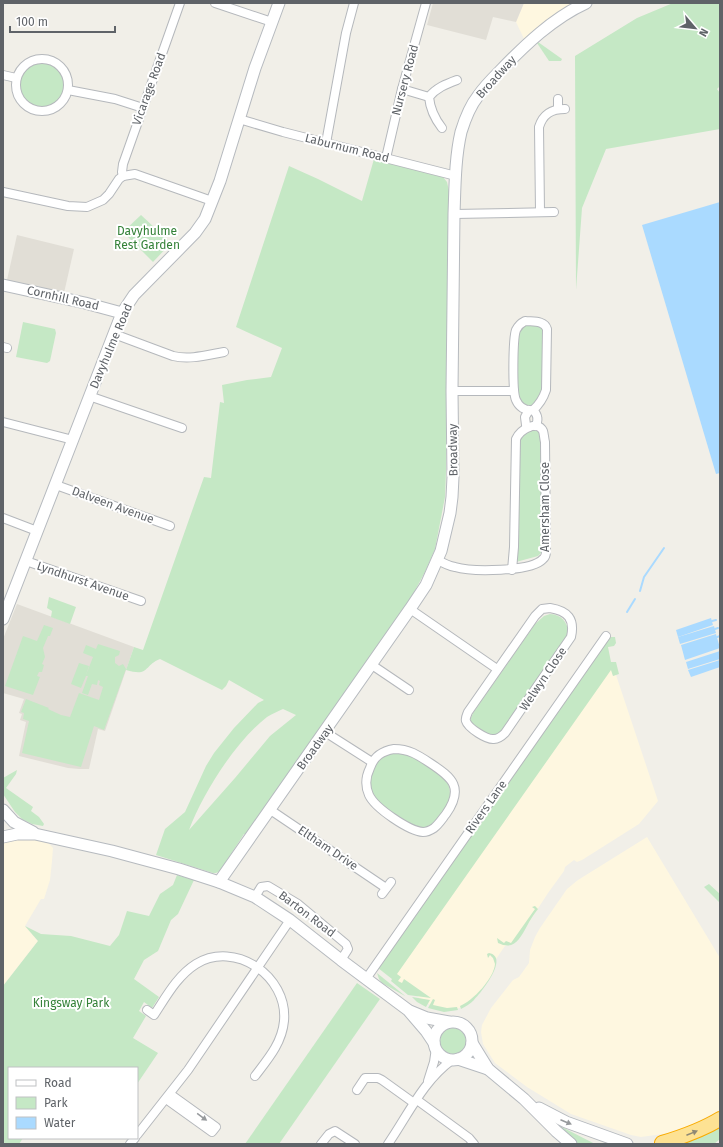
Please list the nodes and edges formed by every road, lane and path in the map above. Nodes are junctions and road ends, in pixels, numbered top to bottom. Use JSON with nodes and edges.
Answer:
{"nodes":[{"id":1,"x":180,"y":3,"type":"edge"},
{"id":2,"x":215,"y":3,"type":"edge"},
{"id":3,"x":279,"y":3,"type":"edge"},
{"id":4,"x":354,"y":3,"type":"edge"},
{"id":5,"x":426,"y":3,"type":"edge"},
{"id":6,"x":586,"y":3,"type":"edge"},
{"id":7,"x":272,"y":22,"type":"junction"},
{"id":8,"x":3,"y":75,"type":"edge"},
{"id":9,"x":16,"y":78,"type":"junction"},
{"id":10,"x":457,"y":80,"type":"dead end"},
{"id":11,"x":402,"y":89,"type":"junction"},
{"id":12,"x":68,"y":90,"type":"junction"},
{"id":13,"x":429,"y":97,"type":"junction"},
{"id":14,"x":558,"y":99,"type":"dead end"},
{"id":15,"x":143,"y":108,"type":"junction"},
{"id":16,"x":239,"y":119,"type":"junction"},
{"id":17,"x":442,"y":128,"type":"dead end"},
{"id":18,"x":326,"y":143,"type":"junction"},
{"id":19,"x":386,"y":158,"type":"junction"},
{"id":20,"x":123,"y":176,"type":"junction"},
{"id":21,"x":456,"y":176,"type":"junction"},
{"id":22,"x":3,"y":192,"type":"edge"},
{"id":23,"x":212,"y":201,"type":"junction"},
{"id":24,"x":540,"y":212,"type":"junction"},
{"id":25,"x":554,"y":212,"type":"dead end"},
{"id":26,"x":454,"y":214,"type":"junction"},
{"id":27,"x":3,"y":285,"type":"edge"},
{"id":28,"x":122,"y":313,"type":"junction"},
{"id":29,"x":114,"y":334,"type":"junction"},
{"id":30,"x":224,"y":352,"type":"dead end"},
{"id":31,"x":452,"y":391,"type":"junction"},
{"id":32,"x":514,"y":391,"type":"junction"},
{"id":33,"x":89,"y":396,"type":"junction"},
{"id":34,"x":531,"y":410,"type":"junction"},
{"id":35,"x":3,"y":422,"type":"edge"},
{"id":36,"x":532,"y":423,"type":"junction"},
{"id":37,"x":182,"y":428,"type":"dead end"},
{"id":38,"x":73,"y":440,"type":"junction"},
{"id":39,"x":56,"y":485,"type":"junction"},
{"id":40,"x":3,"y":518,"type":"edge"},
{"id":41,"x":170,"y":526,"type":"dead end"},
{"id":42,"x":37,"y":531,"type":"junction"},
{"id":43,"x":438,"y":560,"type":"junction"},
{"id":44,"x":26,"y":561,"type":"junction"},
{"id":45,"x":512,"y":570,"type":"junction"},
{"id":46,"x":141,"y":601,"type":"dead end"},
{"id":47,"x":410,"y":609,"type":"junction"},
{"id":48,"x":3,"y":619,"type":"edge"},
{"id":49,"x":606,"y":636,"type":"dead end"},
{"id":50,"x":372,"y":665,"type":"junction"},
{"id":51,"x":497,"y":669,"type":"junction"},
{"id":52,"x":409,"y":690,"type":"dead end"},
{"id":53,"x":325,"y":732,"type":"junction"},
{"id":54,"x":372,"y":762,"type":"junction"},
{"id":55,"x":270,"y":809,"type":"junction"},
{"id":56,"x":3,"y":810,"type":"edge"},
{"id":57,"x":35,"y":834,"type":"junction"},
{"id":58,"x":3,"y":836,"type":"edge"},
{"id":59,"x":219,"y":882,"type":"junction"},
{"id":60,"x":386,"y":888,"type":"dead end"},
{"id":61,"x":255,"y":897,"type":"junction"},
{"id":62,"x":290,"y":920,"type":"junction"},
{"id":63,"x":341,"y":960,"type":"junction"},
{"id":64,"x":258,"y":968,"type":"junction"},
{"id":65,"x":366,"y":979,"type":"junction"},
{"id":66,"x":146,"y":1010,"type":"dead end"},
{"id":67,"x":408,"y":1010,"type":"junction"},
{"id":68,"x":449,"y":1022,"type":"junction"},
{"id":69,"x":472,"y":1043,"type":"junction"},
{"id":70,"x":435,"y":1046,"type":"junction"},
{"id":71,"x":455,"y":1060,"type":"junction"},
{"id":72,"x":488,"y":1069,"type":"junction"},
{"id":73,"x":255,"y":1076,"type":"dead end"},
{"id":74,"x":427,"y":1083,"type":"junction"},
{"id":75,"x":357,"y":1090,"type":"dead end"},
{"id":76,"x":168,"y":1096,"type":"junction"},
{"id":77,"x":524,"y":1099,"type":"junction"},
{"id":78,"x":416,"y":1101,"type":"junction"},
{"id":79,"x":720,"y":1119,"type":"edge"},
{"id":80,"x":138,"y":1134,"type":"edge"},
{"id":81,"x":391,"y":1143,"type":"edge"},
{"id":82,"x":659,"y":1143,"type":"edge"},
{"id":83,"x":322,"y":1144,"type":"edge"},
{"id":84,"x":355,"y":1144,"type":"edge"},
{"id":85,"x":474,"y":1144,"type":"edge"},
{"id":86,"x":572,"y":1144,"type":"edge"},
{"id":87,"x":628,"y":1144,"type":"edge"}],
"edges":[{"from":1,"to":15,"type":"street","name":"Vicarage Road"},
{"from":2,"to":7,"type":"street"},
{"from":3,"to":7,"type":"street","name":"Davyhulme Road"},
{"from":4,"to":18,"type":"street"},
{"from":5,"to":11,"type":"street","name":"Nursery Road"},
{"from":6,"to":21,"type":"street","name":"Broadway"},
{"from":7,"to":16,"type":"street","name":"Davyhulme Road"},
{"from":8,"to":9,"type":"street"},
{"from":9,"to":12,"type":"street"},
{"from":9,"to":12,"type":"street"},
{"from":10,"to":13,"type":"street"},
{"from":11,"to":13,"type":"street"},
{"from":11,"to":19,"type":"street","name":"Nursery Road"},
{"from":12,"to":15,"type":"street"},
{"from":13,"to":17,"type":"street"},
{"from":14,"to":24,"type":"street"},
{"from":15,"to":20,"type":"street","name":"Vicarage Road"},
{"from":16,"to":18,"type":"street","name":"Laburnum Road"},
{"from":16,"to":23,"type":"street","name":"Davyhulme Road"},
{"from":18,"to":19,"type":"street","name":"Laburnum Road"},
{"from":19,"to":21,"type":"street","name":"Laburnum Road"},
{"from":20,"to":22,"type":"street"},
{"from":20,"to":23,"type":"street"},
{"from":21,"to":26,"type":"street","name":"Broadway"},
{"from":23,"to":28,"type":"street","name":"Davyhulme Road"},
{"from":24,"to":25,"type":"street"},
{"from":24,"to":26,"type":"street"},
{"from":26,"to":31,"type":"street","name":"Broadway"},
{"from":27,"to":28,"type":"street","name":"Cornhill Road"},
{"from":28,"to":29,"type":"street","name":"Davyhulme Road"},
{"from":29,"to":30,"type":"street"},
{"from":29,"to":33,"type":"street","name":"Davyhulme Road"},
{"from":31,"to":32,"type":"street"},
{"from":31,"to":43,"type":"street","name":"Broadway"},
{"from":32,"to":34,"type":"street","name":"Amersham Close"},
{"from":32,"to":34,"type":"street"},
{"from":33,"to":37,"type":"street"},
{"from":33,"to":38,"type":"street","name":"Davyhulme Road"},
{"from":34,"to":36,"type":"street"},
{"from":34,"to":36,"type":"street","name":"Amersham Close"},
{"from":35,"to":38,"type":"street"},
{"from":36,"to":45,"type":"street"},
{"from":36,"to":45,"type":"street","name":"Amersham Close"},
{"from":38,"to":39,"type":"street","name":"Davyhulme Road"},
{"from":39,"to":41,"type":"street","name":"Dalveen Avenue"},
{"from":39,"to":42,"type":"street","name":"Davyhulme Road"},
{"from":40,"to":42,"type":"street"},
{"from":42,"to":44,"type":"street","name":"Davyhulme Road"},
{"from":43,"to":45,"type":"street","name":"Amersham Close"},
{"from":43,"to":47,"type":"street","name":"Broadway"},
{"from":44,"to":46,"type":"street","name":"Lyndhurst Avenue"},
{"from":44,"to":48,"type":"street","name":"Davyhulme Road"},
{"from":47,"to":50,"type":"street","name":"Broadway"},
{"from":47,"to":51,"type":"street"},
{"from":49,"to":65,"type":"street","name":"Rivers Lane"},
{"from":50,"to":52,"type":"street"},
{"from":50,"to":53,"type":"street","name":"Broadway"},
{"from":51,"to":51,"type":"street","name":"Welwyn Close"},
{"from":53,"to":54,"type":"street"},
{"from":53,"to":55,"type":"street","name":"Broadway"},
{"from":54,"to":54,"type":"street"},
{"from":55,"to":59,"type":"street","name":"Broadway"},
{"from":55,"to":60,"type":"street","name":"Eltham Drive"},
{"from":56,"to":57,"type":"street"},
{"from":57,"to":58,"type":"street"},
{"from":57,"to":59,"type":"street","name":"Barton Road"},
{"from":59,"to":61,"type":"street","name":"Barton Road"},
{"from":61,"to":62,"type":"street","name":"Barton Road"},
{"from":61,"to":63,"type":"street","name":"Barton Road"},
{"from":62,"to":63,"type":"street","name":"Barton Road"},
{"from":62,"to":64,"type":"street"},
{"from":63,"to":65,"type":"street","name":"Barton Road"},
{"from":64,"to":66,"type":"street"},
{"from":64,"to":73,"type":"street"},
{"from":64,"to":76,"type":"street"},
{"from":65,"to":67,"type":"street","name":"Barton Road"},
{"from":67,"to":68,"type":"street","name":"Barton Road"},
{"from":67,"to":70,"type":"street","name":"Barton Road"},
{"from":68,"to":69,"type":"street"},
{"from":68,"to":70,"type":"street"},
{"from":69,"to":71,"type":"street"},
{"from":69,"to":72,"type":"street"},
{"from":70,"to":71,"type":"street"},
{"from":70,"to":74,"type":"street"},
{"from":71,"to":72,"type":"street"},
{"from":71,"to":74,"type":"street"},
{"from":72,"to":77,"type":"street"},
{"from":74,"to":78,"type":"street"},
{"from":75,"to":78,"type":"street"},
{"from":76,"to":76,"type":"street","one_way":true},
{"from":76,"to":80,"type":"street"},
{"from":77,"to":86,"type":"street"},
{"from":77,"to":87,"type":"street","one_way":true},
{"from":78,"to":81,"type":"street"},
{"from":78,"to":85,"type":"street"},
{"from":82,"to":79,"type":"highway","one_way":true},
{"from":83,"to":84,"type":"street"}]}
